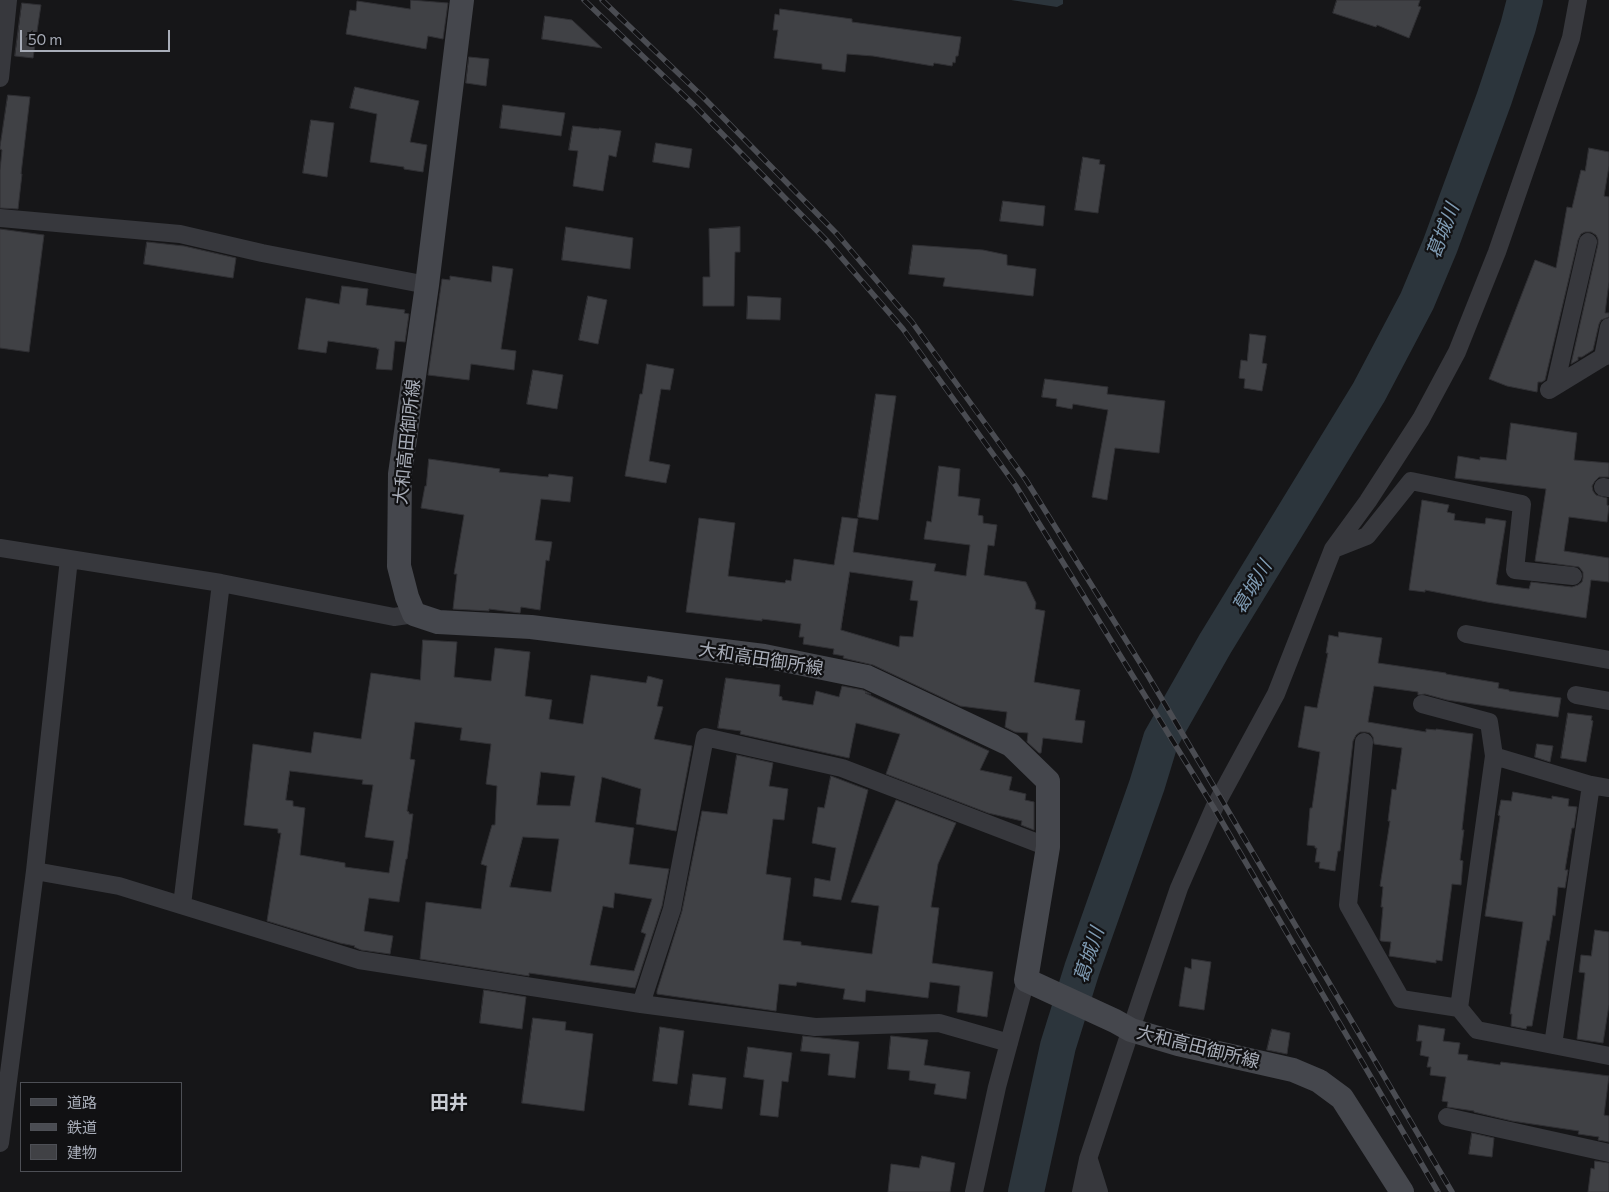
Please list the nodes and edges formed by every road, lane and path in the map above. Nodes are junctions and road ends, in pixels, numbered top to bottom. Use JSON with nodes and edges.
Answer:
{"nodes":[{"id":1,"x":8,"y":0,"type":"edge"},
{"id":2,"x":462,"y":0,"type":"edge"},
{"id":3,"x":1578,"y":0,"type":"edge"},
{"id":4,"x":0,"y":78,"type":"edge"},
{"id":5,"x":0,"y":218,"type":"edge"},
{"id":6,"x":1588,"y":242,"type":"dead end"},
{"id":7,"x":427,"y":285,"type":"junction"},
{"id":8,"x":1609,"y":327,"type":"edge"},
{"id":9,"x":1606,"y":356,"type":"edge"},
{"id":10,"x":0,"y":548,"type":"edge"},
{"id":11,"x":1333,"y":550,"type":"junction"},
{"id":12,"x":69,"y":559,"type":"junction"},
{"id":13,"x":1573,"y":576,"type":"dead end"},
{"id":14,"x":221,"y":584,"type":"junction"},
{"id":15,"x":414,"y":614,"type":"junction"},
{"id":16,"x":1466,"y":634,"type":"dead end"},
{"id":17,"x":1609,"y":660,"type":"edge"},
{"id":18,"x":1576,"y":695,"type":"dead end"},
{"id":19,"x":1609,"y":701,"type":"edge"},
{"id":20,"x":1422,"y":704,"type":"dead end"},
{"id":21,"x":1364,"y":742,"type":"dead end"},
{"id":22,"x":1494,"y":756,"type":"junction"},
{"id":23,"x":1591,"y":785,"type":"junction"},
{"id":24,"x":1609,"y":788,"type":"edge"},
{"id":25,"x":1048,"y":847,"type":"junction"},
{"id":26,"x":35,"y":871,"type":"junction"},
{"id":27,"x":182,"y":905,"type":"junction"},
{"id":28,"x":1035,"y":984,"type":"junction"},
{"id":29,"x":641,"y":1004,"type":"junction"},
{"id":30,"x":1459,"y":1008,"type":"junction"},
{"id":31,"x":1123,"y":1026,"type":"junction"},
{"id":32,"x":1009,"y":1043,"type":"junction"},
{"id":33,"x":1553,"y":1045,"type":"junction"},
{"id":34,"x":1609,"y":1056,"type":"edge"},
{"id":35,"x":1447,"y":1117,"type":"dead end"},
{"id":36,"x":0,"y":1143,"type":"edge"},
{"id":37,"x":1609,"y":1154,"type":"edge"},
{"id":38,"x":1088,"y":1159,"type":"junction"},
{"id":39,"x":974,"y":1192,"type":"edge"},
{"id":40,"x":1081,"y":1192,"type":"edge"},
{"id":41,"x":1099,"y":1192,"type":"edge"},
{"id":42,"x":1402,"y":1192,"type":"edge"}],
"edges":[{"from":1,"to":4,"type":"street"},
{"from":2,"to":7,"type":"main road","name":"大和高田御所線"},
{"from":3,"to":11,"type":"street"},
{"from":5,"to":7,"type":"street"},
{"from":6,"to":9,"type":"street"},
{"from":7,"to":15,"type":"main road","name":"大和高田御所線"},
{"from":8,"to":9,"type":"street"},
{"from":10,"to":12,"type":"street"},
{"from":11,"to":13,"type":"street"},
{"from":11,"to":31,"type":"street"},
{"from":12,"to":14,"type":"street"},
{"from":12,"to":26,"type":"street"},
{"from":14,"to":15,"type":"street"},
{"from":14,"to":27,"type":"street"},
{"from":15,"to":25,"type":"main road","name":"大和高田御所線"},
{"from":16,"to":17,"type":"street"},
{"from":18,"to":19,"type":"street"},
{"from":20,"to":22,"type":"street"},
{"from":21,"to":30,"type":"street"},
{"from":22,"to":23,"type":"street"},
{"from":22,"to":30,"type":"street"},
{"from":23,"to":24,"type":"street"},
{"from":23,"to":33,"type":"street"},
{"from":25,"to":28,"type":"main road","name":"大和高田御所線"},
{"from":25,"to":29,"type":"street"},
{"from":26,"to":27,"type":"street"},
{"from":26,"to":36,"type":"street"},
{"from":27,"to":29,"type":"street"},
{"from":28,"to":31,"type":"main road","name":"大和高田御所線"},
{"from":28,"to":32,"type":"street"},
{"from":29,"to":32,"type":"street"},
{"from":30,"to":33,"type":"street"},
{"from":31,"to":38,"type":"street"},
{"from":31,"to":42,"type":"main road","name":"大和高田御所線"},
{"from":32,"to":39,"type":"street"},
{"from":33,"to":34,"type":"street"},
{"from":35,"to":37,"type":"street"},
{"from":38,"to":40,"type":"street"},
{"from":38,"to":41,"type":"street"}]}
